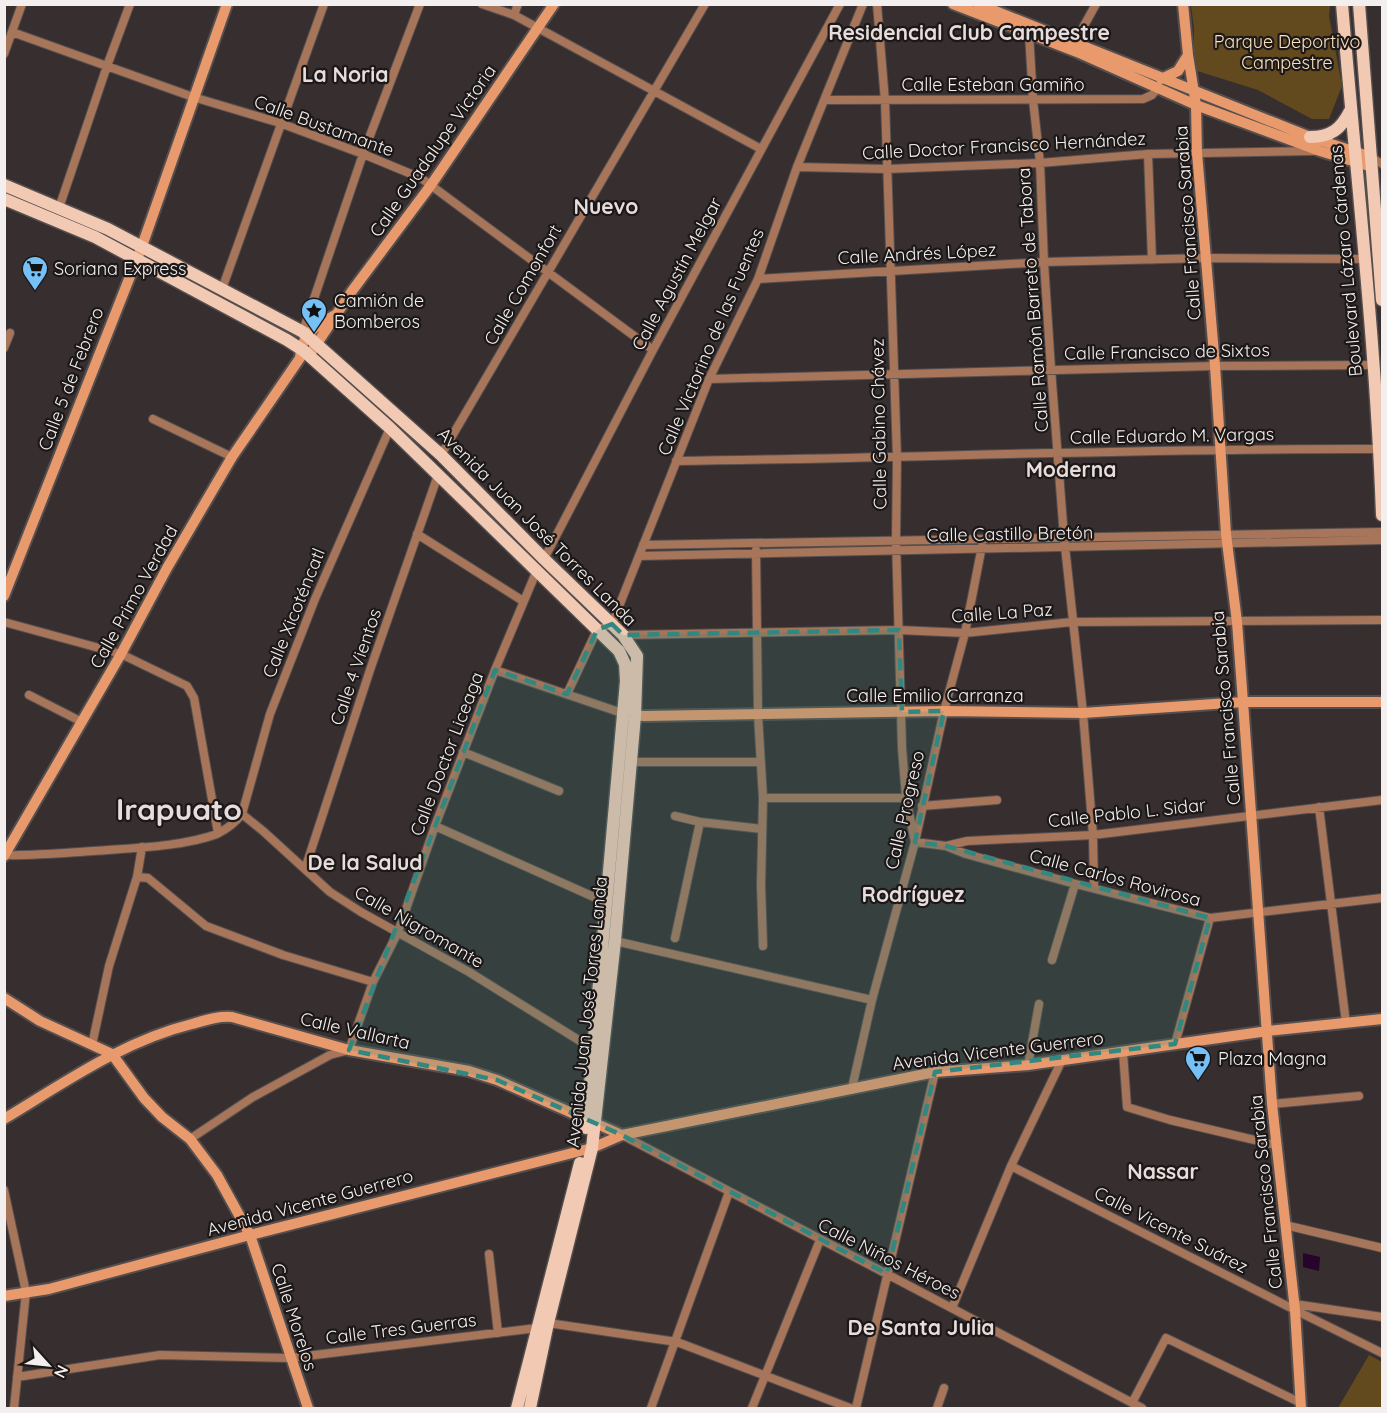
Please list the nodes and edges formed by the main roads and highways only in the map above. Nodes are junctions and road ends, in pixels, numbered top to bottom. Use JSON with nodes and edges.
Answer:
{"nodes":[{"id":1,"x":1342,"y":4,"type":"edge"},
{"id":2,"x":1359,"y":4,"type":"edge"},
{"id":3,"x":1350,"y":111,"type":"junction"},
{"id":4,"x":1310,"y":137,"type":"road end"},
{"id":5,"x":1377,"y":163,"type":"edge"},
{"id":6,"x":4,"y":185,"type":"edge"},
{"id":7,"x":4,"y":198,"type":"edge"},
{"id":8,"x":1383,"y":300,"type":"edge"},
{"id":9,"x":304,"y":350,"type":"junction"},
{"id":10,"x":1383,"y":515,"type":"edge"},
{"id":11,"x":628,"y":715,"type":"junction"},
{"id":12,"x":591,"y":1122,"type":"junction"},
{"id":13,"x":542,"y":1325,"type":"junction"},
{"id":14,"x":517,"y":1408,"type":"edge"},
{"id":15,"x":530,"y":1408,"type":"edge"}],
"edges":[{"from":1,"to":3,"type":"main road","name":"Boulevard Lázaro Cárdenas"},
{"from":2,"to":5,"type":"main road","name":"Boulevard Lázaro Cárdenas"},
{"from":3,"to":4,"type":"main road"},
{"from":3,"to":10,"type":"main road","name":"Boulevard Lázaro Cárdenas"},
{"from":5,"to":8,"type":"main road","name":"Boulevard Lázaro Cárdenas"},
{"from":6,"to":9,"type":"main road","name":"Avenida Juan José Torres Landa"},
{"from":7,"to":9,"type":"main road","name":"Avenida Juan José Torres Landa"},
{"from":9,"to":11,"type":"main road","name":"Avenida Juan José Torres Landa"},
{"from":9,"to":11,"type":"main road","name":"Avenida Juan José Torres Landa"},
{"from":11,"to":12,"type":"main road","name":"Avenida Juan José Torres Landa"},
{"from":11,"to":12,"type":"main road","name":"Avenida Juan José Torres Landa"},
{"from":12,"to":13,"type":"main road","name":"Avenida Juan José Torres Landa"},
{"from":13,"to":14,"type":"main road","name":"Avenida Juan José Torres Landa"},
{"from":13,"to":15,"type":"main road","name":"Avenida Juan José Torres Landa"}]}
